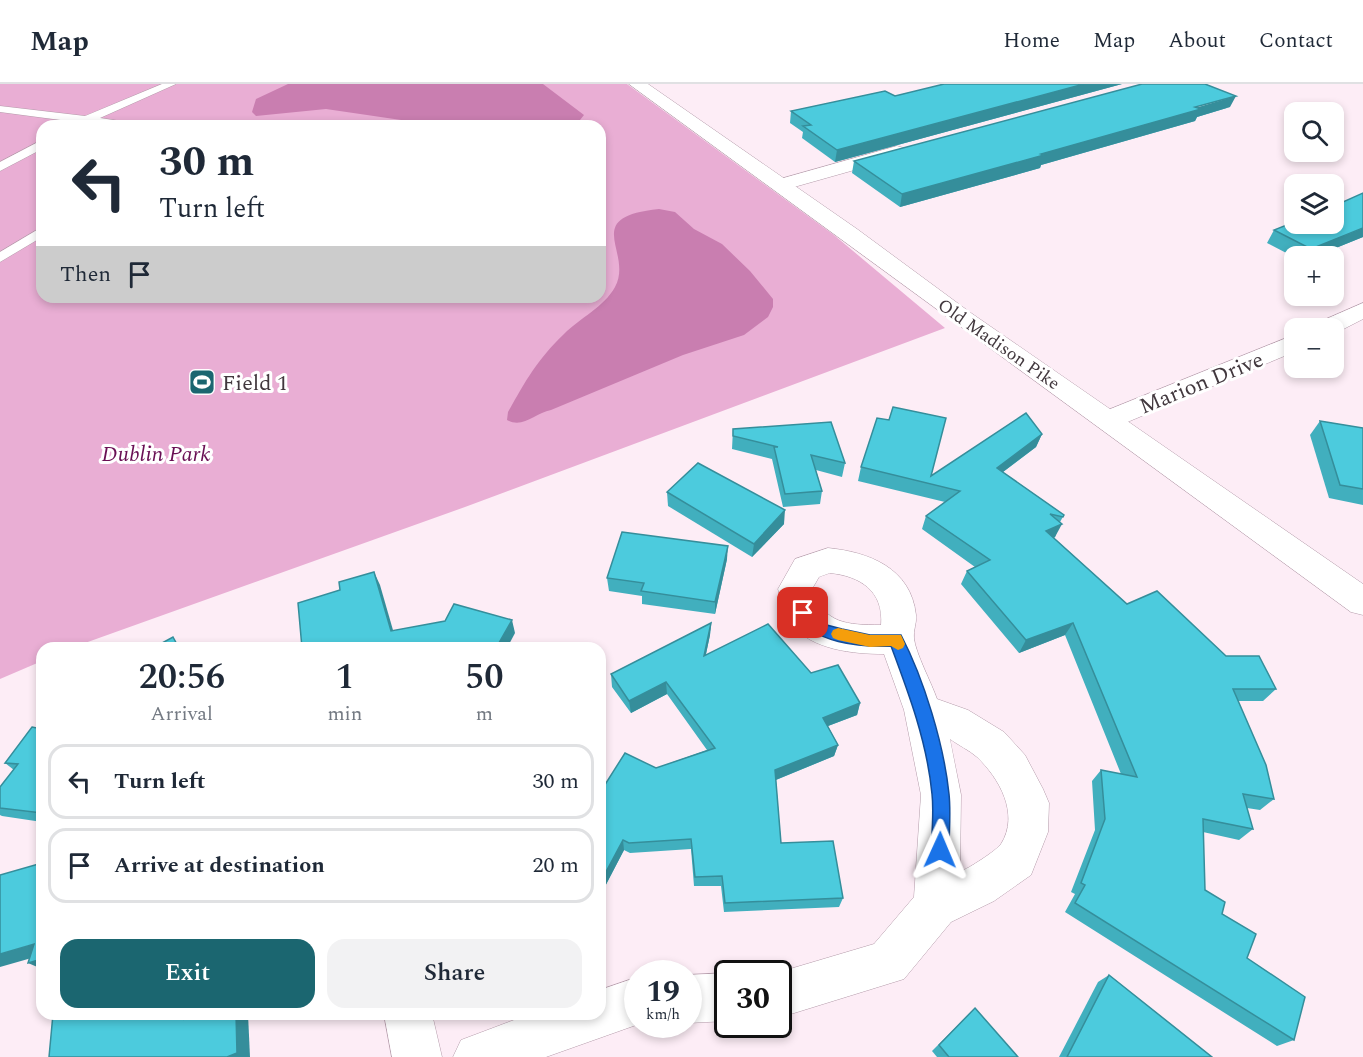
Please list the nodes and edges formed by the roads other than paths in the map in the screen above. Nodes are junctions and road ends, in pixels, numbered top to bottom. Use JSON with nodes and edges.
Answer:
{"nodes":[{"id":1,"x":171,"y":84,"type":"edge"},
{"id":2,"x":637,"y":84,"type":"edge"},
{"id":3,"x":0,"y":109,"type":"edge"},
{"id":4,"x":87,"y":119,"type":"junction"},
{"id":5,"x":94,"y":120,"type":"edge"},
{"id":6,"x":36,"y":147,"type":"edge"},
{"id":7,"x":916,"y":147,"type":"edge"},
{"id":8,"x":0,"y":167,"type":"edge"},
{"id":9,"x":780,"y":185,"type":"junction"},
{"id":10,"x":36,"y":235,"type":"edge"},
{"id":11,"x":0,"y":258,"type":"edge"},
{"id":12,"x":1363,"y":310,"type":"edge"},
{"id":13,"x":1344,"y":319,"type":"edge"},
{"id":14,"x":1284,"y":347,"type":"edge"},
{"id":15,"x":1108,"y":420,"type":"junction"},
{"id":16,"x":1363,"y":602,"type":"edge"},
{"id":17,"x":896,"y":639,"type":"dead end"},
{"id":18,"x":923,"y":710,"type":"junction"},
{"id":19,"x":935,"y":906,"type":"junction"},
{"id":20,"x":792,"y":991,"type":"edge"},
{"id":21,"x":624,"y":1006,"type":"edge"},
{"id":22,"x":606,"y":1012,"type":"edge"},
{"id":23,"x":409,"y":1020,"type":"edge"},
{"id":24,"x":583,"y":1020,"type":"edge"},
{"id":25,"x":417,"y":1057,"type":"edge"},
{"id":26,"x":478,"y":1057,"type":"edge"}],
"edges":[{"from":1,"to":4,"type":"lane"},
{"from":2,"to":9,"type":"street","name":"Old Madison Pike"},
{"from":3,"to":4,"type":"lane"},
{"from":4,"to":5,"type":"lane"},
{"from":6,"to":8,"type":"lane"},
{"from":7,"to":9,"type":"street"},
{"from":9,"to":15,"type":"street","name":"Old Madison Pike"},
{"from":10,"to":11,"type":"lane"},
{"from":12,"to":13,"type":"street"},
{"from":14,"to":15,"type":"street","name":"Marion Drive"},
{"from":15,"to":16,"type":"street","name":"Old Madison Pike"},
{"from":17,"to":18,"type":"street"},
{"from":18,"to":19,"type":"street"},
{"from":18,"to":19,"type":"street"},
{"from":19,"to":20,"type":"street"},
{"from":21,"to":22,"type":"street"},
{"from":23,"to":25,"type":"street"},
{"from":24,"to":26,"type":"street"}]}
